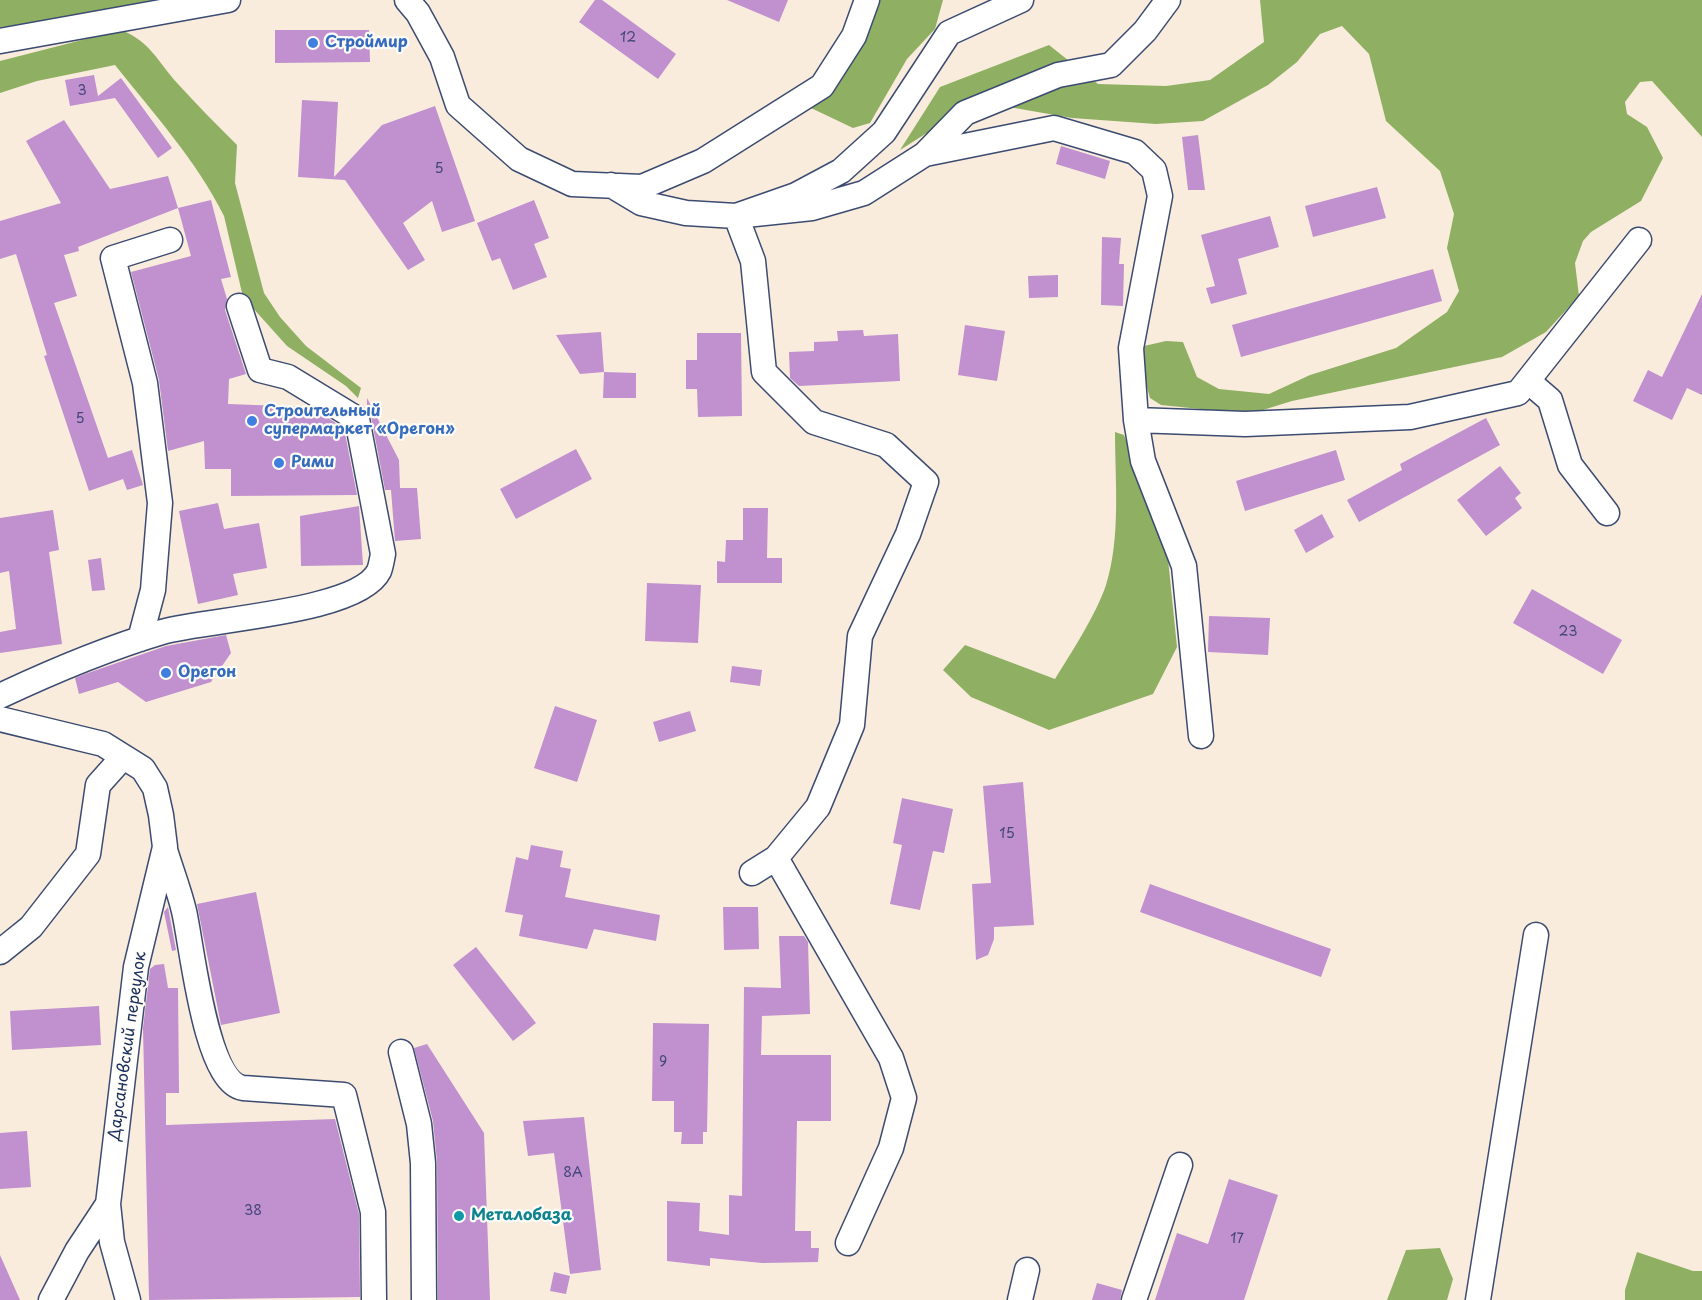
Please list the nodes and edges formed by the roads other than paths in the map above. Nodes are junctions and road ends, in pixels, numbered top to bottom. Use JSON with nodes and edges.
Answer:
{"nodes":[{"id":1,"x":228,"y":0,"type":"edge"},
{"id":2,"x":407,"y":0,"type":"edge"},
{"id":3,"x":867,"y":0,"type":"edge"},
{"id":4,"x":1021,"y":0,"type":"edge"},
{"id":5,"x":1168,"y":0,"type":"edge"},
{"id":6,"x":0,"y":41,"type":"edge"},
{"id":7,"x":925,"y":154,"type":"junction"},
{"id":8,"x":611,"y":185,"type":"junction"},
{"id":9,"x":736,"y":216,"type":"junction"},
{"id":10,"x":170,"y":240,"type":"dead end"},
{"id":11,"x":1639,"y":240,"type":"dead end"},
{"id":12,"x":239,"y":306,"type":"dead end"},
{"id":13,"x":1528,"y":381,"type":"junction"},
{"id":14,"x":1136,"y":420,"type":"junction"},
{"id":15,"x":1607,"y":513,"type":"dead end"},
{"id":16,"x":140,"y":639,"type":"junction"},
{"id":17,"x":0,"y":696,"type":"edge"},
{"id":18,"x":0,"y":719,"type":"edge"},
{"id":19,"x":1201,"y":736,"type":"dead end"},
{"id":20,"x":123,"y":757,"type":"junction"},
{"id":21,"x":165,"y":847,"type":"junction"},
{"id":22,"x":776,"y":858,"type":"junction"},
{"id":23,"x":752,"y":873,"type":"dead end"},
{"id":24,"x":1536,"y":935,"type":"dead end"},
{"id":25,"x":0,"y":952,"type":"edge"},
{"id":26,"x":401,"y":1052,"type":"dead end"},
{"id":27,"x":1180,"y":1165,"type":"dead end"},
{"id":28,"x":108,"y":1204,"type":"junction"},
{"id":29,"x":848,"y":1243,"type":"dead end"},
{"id":30,"x":1027,"y":1270,"type":"dead end"},
{"id":31,"x":51,"y":1300,"type":"edge"},
{"id":32,"x":128,"y":1300,"type":"edge"},
{"id":33,"x":374,"y":1300,"type":"edge"},
{"id":34,"x":424,"y":1300,"type":"edge"},
{"id":35,"x":1020,"y":1300,"type":"edge"},
{"id":36,"x":1134,"y":1300,"type":"edge"},
{"id":37,"x":1478,"y":1300,"type":"edge"}],
"edges":[{"from":1,"to":6,"type":"street"},
{"from":2,"to":8,"type":"street"},
{"from":3,"to":8,"type":"street"},
{"from":4,"to":9,"type":"street"},
{"from":5,"to":7,"type":"street"},
{"from":7,"to":9,"type":"street"},
{"from":7,"to":14,"type":"street"},
{"from":8,"to":9,"type":"street"},
{"from":9,"to":22,"type":"street"},
{"from":10,"to":16,"type":"street"},
{"from":11,"to":13,"type":"street"},
{"from":12,"to":16,"type":"street"},
{"from":13,"to":14,"type":"street"},
{"from":13,"to":15,"type":"street"},
{"from":14,"to":19,"type":"street"},
{"from":16,"to":17,"type":"street"},
{"from":18,"to":20,"type":"street","name":"Дарсановский переулок"},
{"from":20,"to":21,"type":"street","name":"Дарсановский переулок"},
{"from":20,"to":25,"type":"street"},
{"from":21,"to":28,"type":"street","name":"Дарсановский переулок"},
{"from":21,"to":33,"type":"street"},
{"from":22,"to":23,"type":"street"},
{"from":22,"to":29,"type":"street"},
{"from":24,"to":37,"type":"street"},
{"from":26,"to":34,"type":"street"},
{"from":27,"to":36,"type":"street"},
{"from":28,"to":31,"type":"street"},
{"from":28,"to":32,"type":"street","name":"Дарсановский переулок"},
{"from":30,"to":35,"type":"street"}]}
